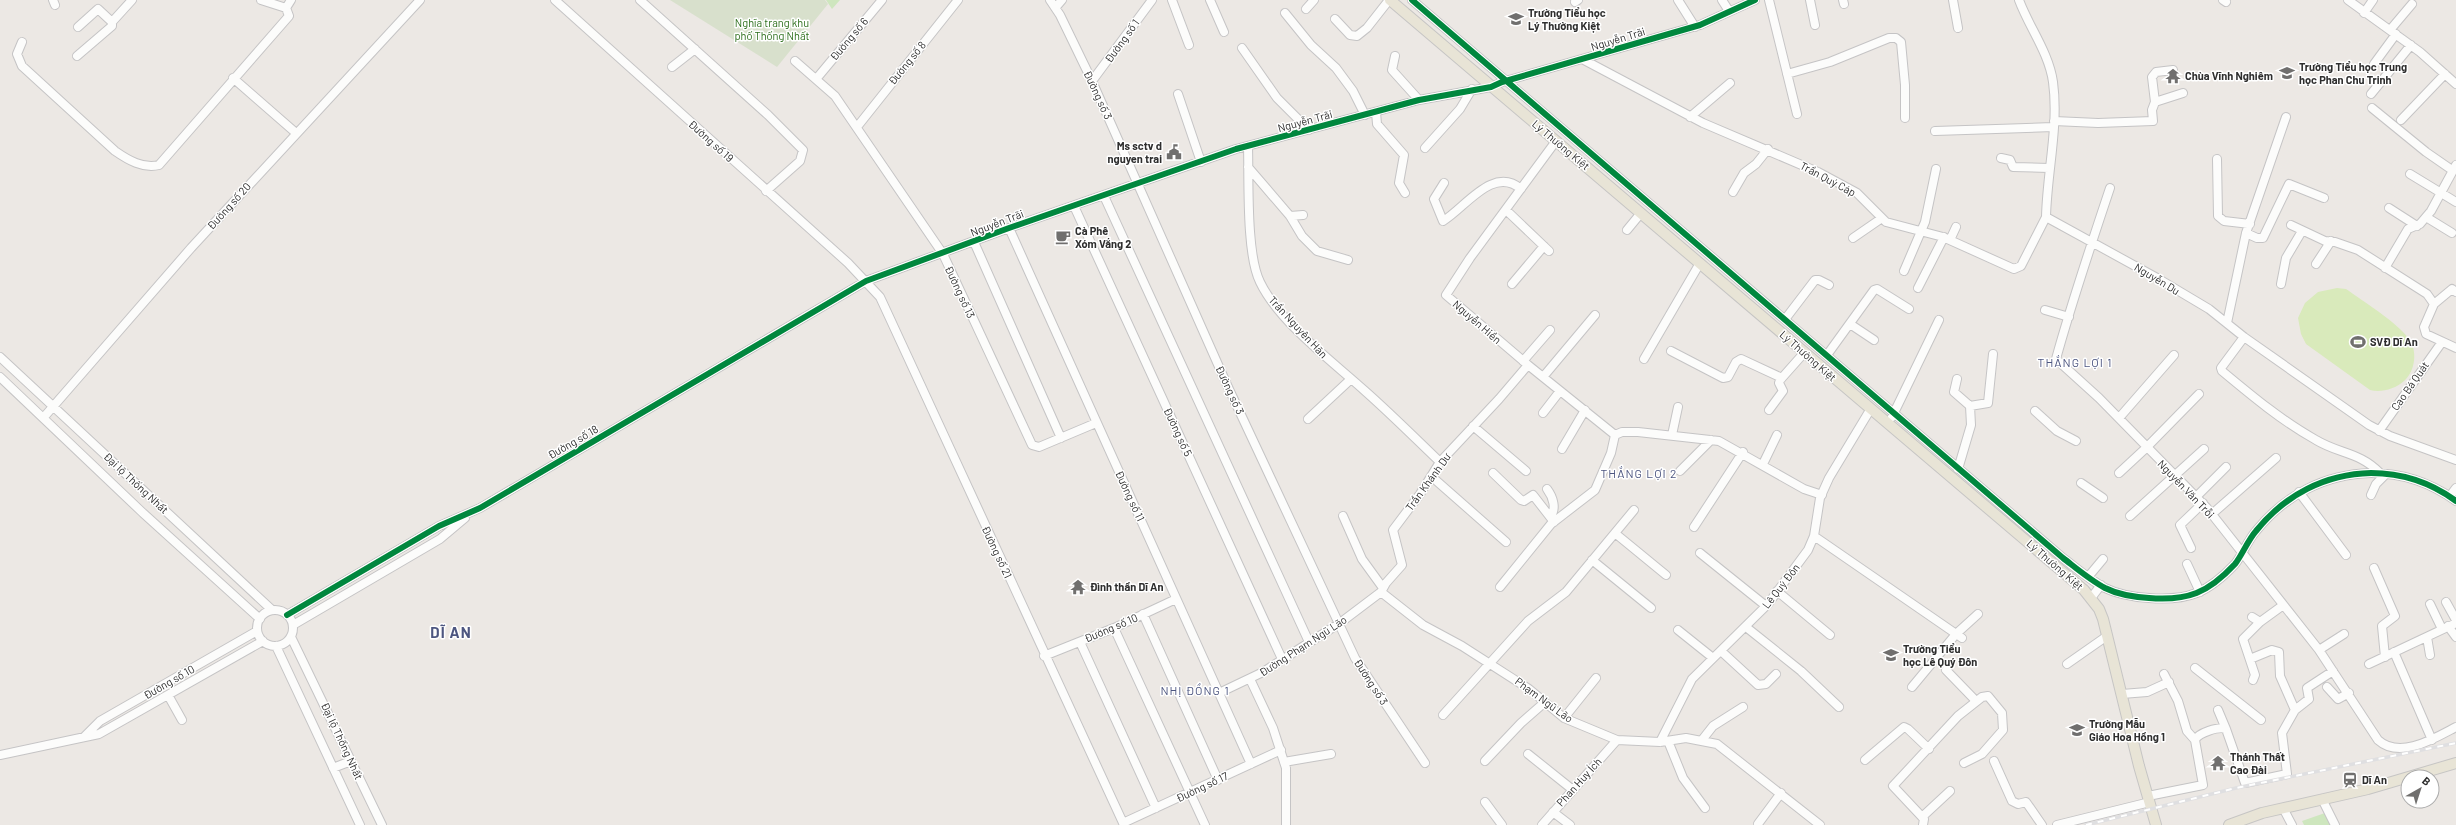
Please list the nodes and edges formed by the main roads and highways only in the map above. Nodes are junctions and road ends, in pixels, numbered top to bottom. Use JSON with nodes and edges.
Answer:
{"nodes":[{"id":1,"x":1390,"y":0,"type":"edge"},
{"id":2,"x":2456,"y":763,"type":"edge"},
{"id":3,"x":2148,"y":800,"type":"junction"},
{"id":4,"x":2151,"y":825,"type":"edge"},
{"id":5,"x":2156,"y":825,"type":"edge"},
{"id":6,"x":2229,"y":825,"type":"edge"}],
"edges":[{"from":1,"to":3,"type":"main road","name":"Lý Thường Kiệt"},
{"from":2,"to":6,"type":"main road"},
{"from":3,"to":4,"type":"main road","name":"Lý Thường Kiệt"},
{"from":3,"to":5,"type":"main road","name":"Lý Thường Kiệt"}]}
